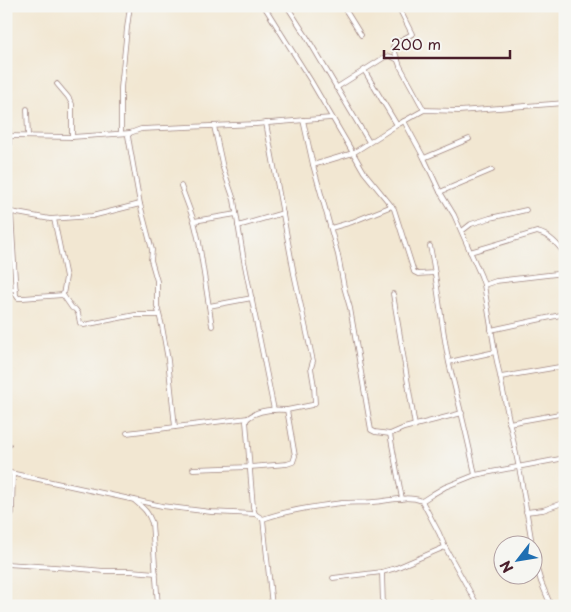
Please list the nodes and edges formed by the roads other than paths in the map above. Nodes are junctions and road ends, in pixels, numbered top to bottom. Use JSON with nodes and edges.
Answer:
{"nodes":[{"id":1,"x":130,"y":6,"type":"edge"},
{"id":2,"x":264,"y":6,"type":"edge"},
{"id":3,"x":287,"y":6,"type":"edge"},
{"id":4,"x":343,"y":6,"type":"edge"},
{"id":5,"x":354,"y":6,"type":"edge"},
{"id":6,"x":398,"y":6,"type":"edge"},
{"id":7,"x":346,"y":11,"type":"junction"},
{"id":8,"x":361,"y":35,"type":"dead end"},
{"id":9,"x":398,"y":60,"type":"junction"},
{"id":10,"x":364,"y":70,"type":"junction"},
{"id":11,"x":57,"y":84,"type":"dead end"},
{"id":12,"x":336,"y":88,"type":"junction"},
{"id":13,"x":565,"y":103,"type":"edge"},
{"id":14,"x":27,"y":109,"type":"dead end"},
{"id":15,"x":424,"y":110,"type":"junction"},
{"id":16,"x":7,"y":111,"type":"edge"},
{"id":17,"x":331,"y":118,"type":"junction"},
{"id":18,"x":303,"y":120,"type":"junction"},
{"id":19,"x":404,"y":121,"type":"junction"},
{"id":20,"x":266,"y":123,"type":"junction"},
{"id":21,"x":397,"y":125,"type":"junction"},
{"id":22,"x":214,"y":126,"type":"junction"},
{"id":23,"x":121,"y":133,"type":"junction"},
{"id":24,"x":130,"y":133,"type":"junction"},
{"id":25,"x":8,"y":136,"type":"edge"},
{"id":26,"x":28,"y":136,"type":"junction"},
{"id":27,"x":72,"y":137,"type":"junction"},
{"id":28,"x":469,"y":139,"type":"dead end"},
{"id":29,"x":369,"y":142,"type":"junction"},
{"id":30,"x":353,"y":153,"type":"junction"},
{"id":31,"x":424,"y":158,"type":"junction"},
{"id":32,"x":313,"y":165,"type":"junction"},
{"id":33,"x":492,"y":170,"type":"dead end"},
{"id":34,"x":181,"y":186,"type":"dead end"},
{"id":35,"x":440,"y":192,"type":"junction"},
{"id":36,"x":8,"y":198,"type":"dead end"},
{"id":37,"x":140,"y":204,"type":"junction"},
{"id":38,"x":392,"y":206,"type":"junction"},
{"id":39,"x":526,"y":210,"type":"dead end"},
{"id":40,"x":9,"y":211,"type":"edge"},
{"id":41,"x":283,"y":213,"type":"junction"},
{"id":42,"x":236,"y":214,"type":"junction"},
{"id":43,"x":54,"y":219,"type":"junction"},
{"id":44,"x":194,"y":222,"type":"junction"},
{"id":45,"x":238,"y":226,"type":"junction"},
{"id":46,"x":331,"y":228,"type":"junction"},
{"id":47,"x":462,"y":231,"type":"junction"},
{"id":48,"x":430,"y":246,"type":"dead end"},
{"id":49,"x":470,"y":252,"type":"junction"},
{"id":50,"x":565,"y":254,"type":"edge"},
{"id":51,"x":435,"y":272,"type":"junction"},
{"id":52,"x":565,"y":273,"type":"edge"},
{"id":53,"x":484,"y":285,"type":"junction"},
{"id":54,"x":6,"y":290,"type":"edge"},
{"id":55,"x":16,"y":290,"type":"junction"},
{"id":56,"x":393,"y":294,"type":"dead end"},
{"id":57,"x":63,"y":295,"type":"junction"},
{"id":58,"x":252,"y":298,"type":"junction"},
{"id":59,"x":209,"y":306,"type":"junction"},
{"id":60,"x":565,"y":314,"type":"edge"},
{"id":61,"x":159,"y":315,"type":"junction"},
{"id":62,"x":212,"y":326,"type":"dead end"},
{"id":63,"x":491,"y":330,"type":"junction"},
{"id":64,"x":495,"y":352,"type":"junction"},
{"id":65,"x":449,"y":362,"type":"junction"},
{"id":66,"x":565,"y":366,"type":"edge"},
{"id":67,"x":501,"y":377,"type":"junction"},
{"id":68,"x":274,"y":410,"type":"junction"},
{"id":69,"x":287,"y":410,"type":"junction"},
{"id":70,"x":462,"y":413,"type":"junction"},
{"id":71,"x":565,"y":413,"type":"edge"},
{"id":72,"x":248,"y":418,"type":"junction"},
{"id":73,"x":510,"y":423,"type":"junction"},
{"id":74,"x":415,"y":426,"type":"junction"},
{"id":75,"x":175,"y":427,"type":"junction"},
{"id":76,"x":127,"y":433,"type":"dead end"},
{"id":77,"x":390,"y":434,"type":"junction"},
{"id":78,"x":565,"y":458,"type":"edge"},
{"id":79,"x":250,"y":467,"type":"junction"},
{"id":80,"x":518,"y":467,"type":"junction"},
{"id":81,"x":193,"y":469,"type":"dead end"},
{"id":82,"x":6,"y":472,"type":"edge"},
{"id":83,"x":13,"y":474,"type":"junction"},
{"id":84,"x":475,"y":476,"type":"junction"},
{"id":85,"x":134,"y":499,"type":"junction"},
{"id":86,"x":402,"y":499,"type":"junction"},
{"id":87,"x":422,"y":501,"type":"junction"},
{"id":88,"x":565,"y":502,"type":"edge"},
{"id":89,"x":526,"y":512,"type":"junction"},
{"id":90,"x":255,"y":514,"type":"junction"},
{"id":91,"x":6,"y":516,"type":"edge"},
{"id":92,"x":263,"y":519,"type":"junction"},
{"id":93,"x":530,"y":534,"type":"edge"},
{"id":94,"x":445,"y":547,"type":"junction"},
{"id":95,"x":6,"y":564,"type":"edge"},
{"id":96,"x":382,"y":572,"type":"junction"},
{"id":97,"x":156,"y":573,"type":"junction"},
{"id":98,"x":333,"y":578,"type":"dead end"},
{"id":99,"x":542,"y":584,"type":"edge"},
{"id":100,"x":430,"y":601,"type":"dead end"},
{"id":101,"x":158,"y":606,"type":"edge"},
{"id":102,"x":272,"y":606,"type":"edge"},
{"id":103,"x":383,"y":606,"type":"edge"},
{"id":104,"x":421,"y":606,"type":"edge"},
{"id":105,"x":478,"y":606,"type":"edge"},
{"id":106,"x":551,"y":606,"type":"edge"}],
"edges":[{"from":1,"to":23,"type":"street"},
{"from":2,"to":17,"type":"street"},
{"from":3,"to":12,"type":"street"},
{"from":4,"to":7,"type":"street"},
{"from":5,"to":7,"type":"street"},
{"from":6,"to":9,"type":"street"},
{"from":7,"to":8,"type":"street"},
{"from":9,"to":10,"type":"street"},
{"from":9,"to":15,"type":"street"},
{"from":10,"to":12,"type":"street"},
{"from":10,"to":21,"type":"street"},
{"from":11,"to":27,"type":"street"},
{"from":12,"to":29,"type":"street"},
{"from":13,"to":15,"type":"street"},
{"from":14,"to":26,"type":"street"},
{"from":15,"to":19,"type":"street"},
{"from":16,"to":25,"type":"street"},
{"from":17,"to":18,"type":"street"},
{"from":17,"to":30,"type":"street"},
{"from":18,"to":20,"type":"street"},
{"from":18,"to":32,"type":"street"},
{"from":19,"to":21,"type":"street"},
{"from":19,"to":31,"type":"street"},
{"from":20,"to":22,"type":"street"},
{"from":20,"to":41,"type":"street"},
{"from":21,"to":29,"type":"street"},
{"from":22,"to":24,"type":"street"},
{"from":22,"to":42,"type":"street"},
{"from":23,"to":24,"type":"street"},
{"from":23,"to":27,"type":"street"},
{"from":24,"to":37,"type":"street"},
{"from":25,"to":26,"type":"street"},
{"from":25,"to":36,"type":"street"},
{"from":26,"to":27,"type":"street"},
{"from":28,"to":31,"type":"street"},
{"from":29,"to":30,"type":"street"},
{"from":30,"to":32,"type":"street"},
{"from":30,"to":38,"type":"street"},
{"from":31,"to":35,"type":"street"},
{"from":32,"to":46,"type":"street"},
{"from":33,"to":35,"type":"street"},
{"from":34,"to":44,"type":"street"},
{"from":35,"to":47,"type":"street"},
{"from":37,"to":43,"type":"street"},
{"from":37,"to":61,"type":"street"},
{"from":38,"to":46,"type":"street"},
{"from":38,"to":51,"type":"street"},
{"from":39,"to":47,"type":"street"},
{"from":40,"to":43,"type":"street"},
{"from":40,"to":55,"type":"street"},
{"from":41,"to":45,"type":"street"},
{"from":41,"to":69,"type":"street"},
{"from":42,"to":44,"type":"street"},
{"from":42,"to":45,"type":"street"},
{"from":43,"to":57,"type":"street"},
{"from":44,"to":59,"type":"street"},
{"from":45,"to":58,"type":"street"},
{"from":46,"to":77,"type":"street"},
{"from":47,"to":49,"type":"street"},
{"from":48,"to":51,"type":"street"},
{"from":49,"to":50,"type":"street"},
{"from":49,"to":53,"type":"street"},
{"from":51,"to":65,"type":"street"},
{"from":52,"to":53,"type":"street"},
{"from":53,"to":63,"type":"street"},
{"from":54,"to":55,"type":"street"},
{"from":55,"to":57,"type":"street"},
{"from":56,"to":74,"type":"street"},
{"from":57,"to":61,"type":"street"},
{"from":58,"to":59,"type":"street"},
{"from":58,"to":68,"type":"street"},
{"from":59,"to":62,"type":"street"},
{"from":60,"to":63,"type":"street"},
{"from":61,"to":75,"type":"street"},
{"from":63,"to":64,"type":"street"},
{"from":64,"to":65,"type":"street"},
{"from":64,"to":67,"type":"street"},
{"from":65,"to":70,"type":"street"},
{"from":66,"to":67,"type":"street"},
{"from":67,"to":73,"type":"street"},
{"from":68,"to":69,"type":"street"},
{"from":68,"to":72,"type":"street"},
{"from":69,"to":79,"type":"street"},
{"from":70,"to":74,"type":"street"},
{"from":70,"to":84,"type":"street"},
{"from":71,"to":73,"type":"street"},
{"from":72,"to":75,"type":"street"},
{"from":72,"to":79,"type":"street"},
{"from":73,"to":80,"type":"street"},
{"from":74,"to":77,"type":"street"},
{"from":75,"to":76,"type":"street"},
{"from":77,"to":86,"type":"street"},
{"from":78,"to":80,"type":"street"},
{"from":79,"to":81,"type":"street"},
{"from":79,"to":90,"type":"street"},
{"from":80,"to":84,"type":"street"},
{"from":80,"to":89,"type":"street"},
{"from":82,"to":83,"type":"street"},
{"from":83,"to":85,"type":"street"},
{"from":83,"to":91,"type":"street"},
{"from":84,"to":87,"type":"street"},
{"from":85,"to":90,"type":"street"},
{"from":85,"to":97,"type":"street"},
{"from":86,"to":87,"type":"street"},
{"from":86,"to":92,"type":"street"},
{"from":87,"to":94,"type":"street"},
{"from":88,"to":89,"type":"street"},
{"from":89,"to":93,"type":"street"},
{"from":90,"to":92,"type":"street"},
{"from":92,"to":102,"type":"street"},
{"from":94,"to":96,"type":"street"},
{"from":94,"to":105,"type":"street"},
{"from":95,"to":97,"type":"street"},
{"from":96,"to":98,"type":"street"},
{"from":96,"to":103,"type":"street"},
{"from":97,"to":101,"type":"street"},
{"from":99,"to":106,"type":"street"},
{"from":100,"to":104,"type":"street"}]}
